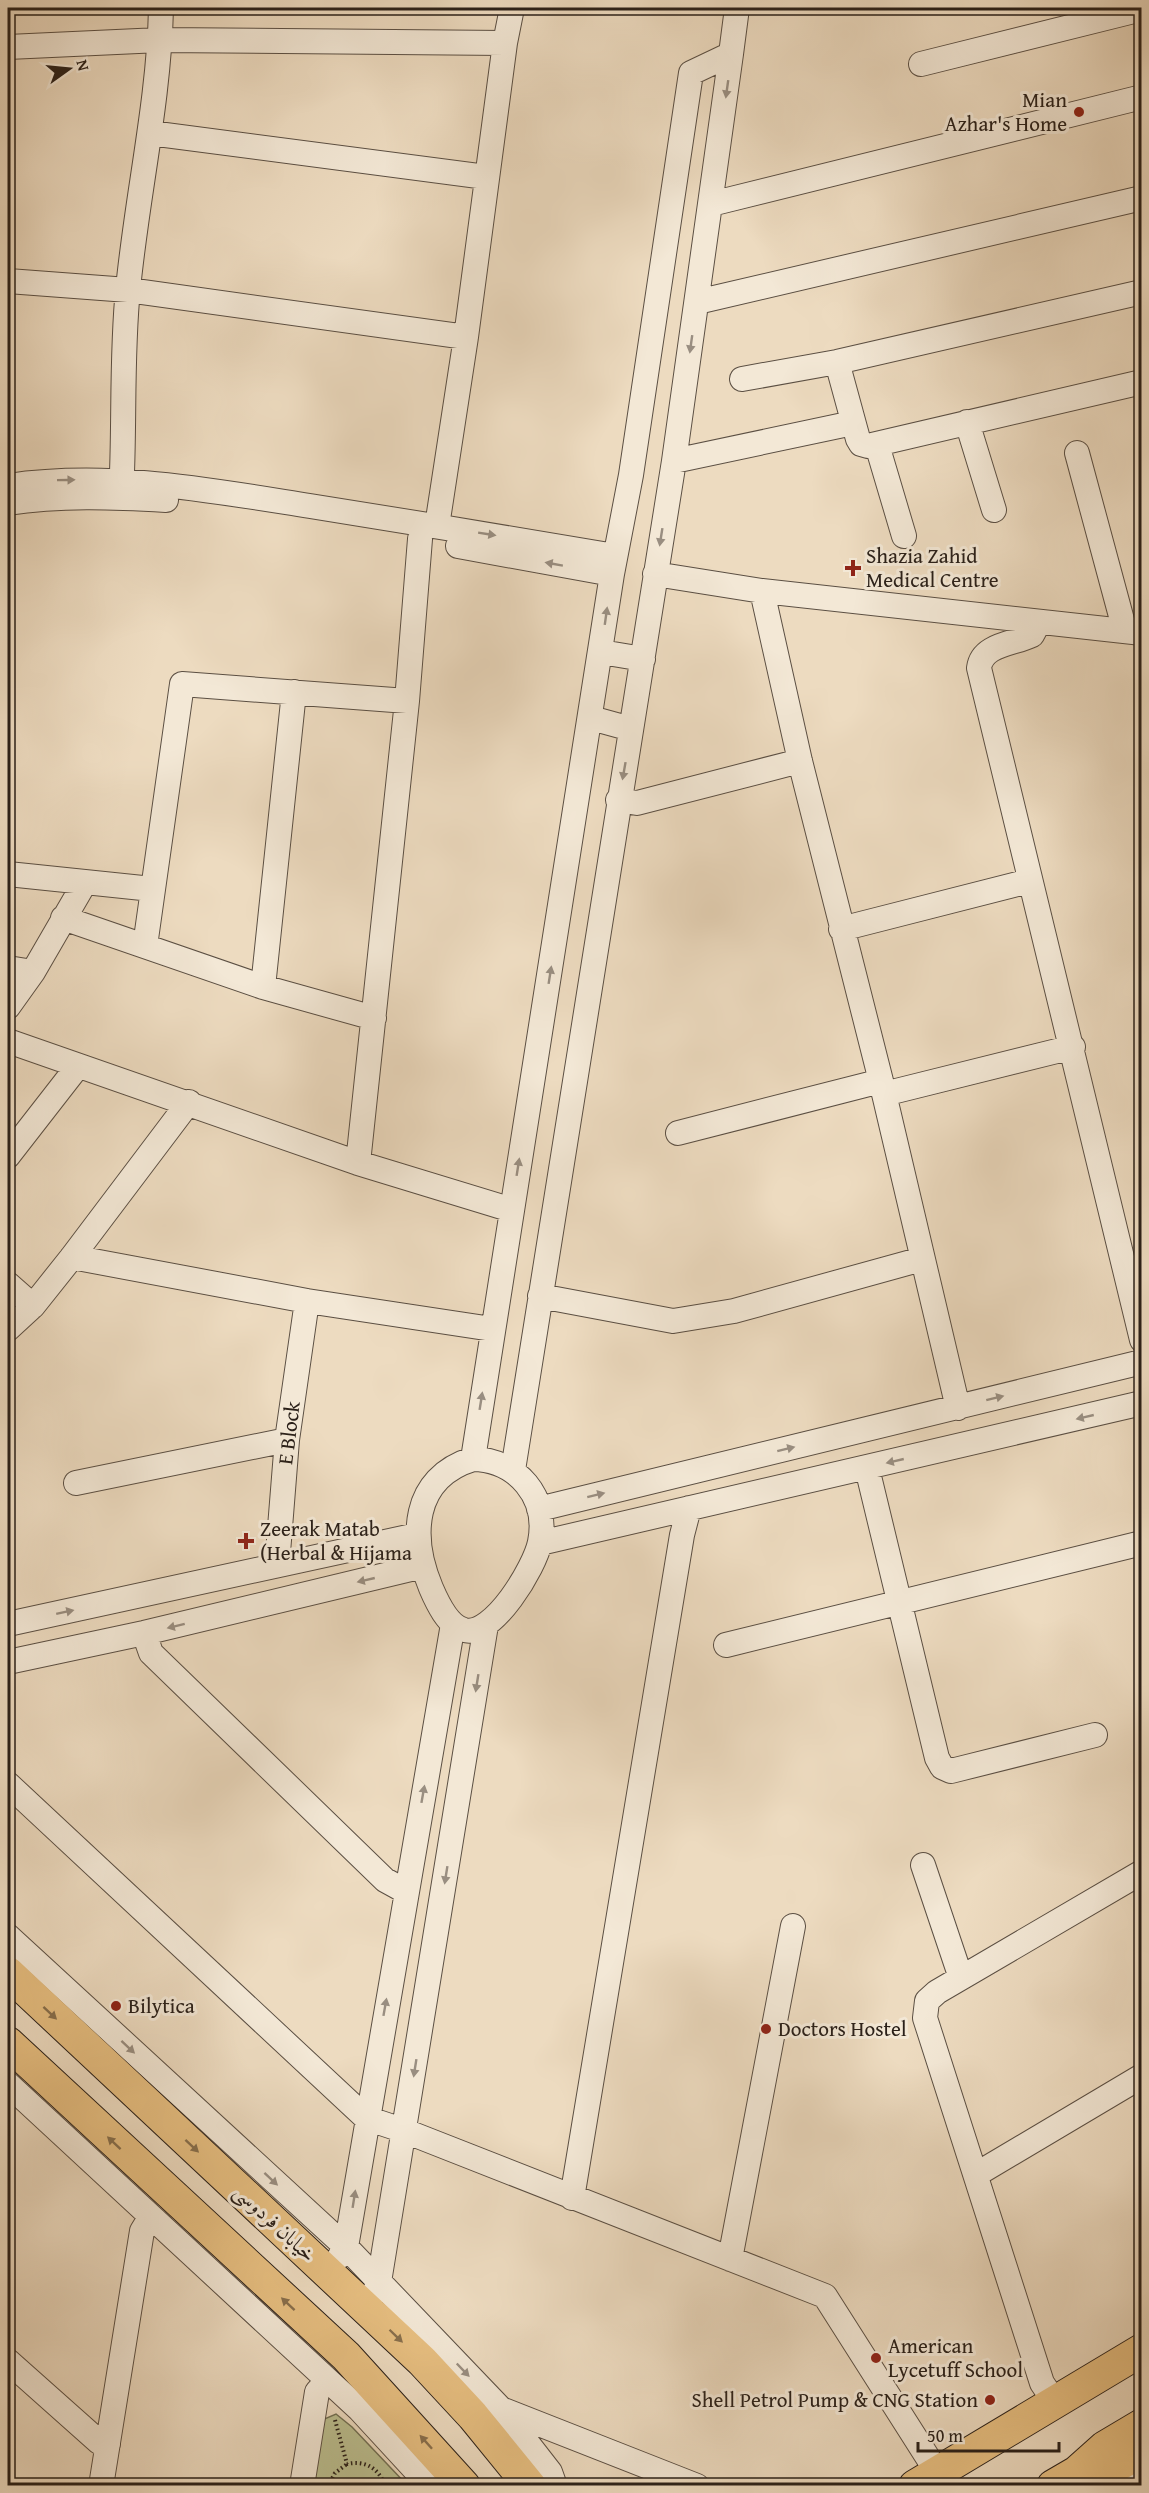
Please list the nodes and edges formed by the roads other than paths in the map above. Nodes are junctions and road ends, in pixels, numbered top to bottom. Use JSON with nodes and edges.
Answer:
{"nodes":[{"id":1,"x":161,"y":8,"type":"edge"},
{"id":2,"x":512,"y":8,"type":"edge"},
{"id":3,"x":737,"y":8,"type":"edge"},
{"id":4,"x":1142,"y":9,"type":"edge"},
{"id":5,"x":160,"y":40,"type":"junction"},
{"id":6,"x":505,"y":42,"type":"junction"},
{"id":7,"x":8,"y":47,"type":"edge"},
{"id":8,"x":731,"y":54,"type":"junction"},
{"id":9,"x":921,"y":64,"type":"dead end"},
{"id":10,"x":1142,"y":98,"type":"edge"},
{"id":11,"x":150,"y":134,"type":"junction"},
{"id":12,"x":486,"y":177,"type":"junction"},
{"id":13,"x":1142,"y":198,"type":"edge"},
{"id":14,"x":711,"y":204,"type":"junction"},
{"id":15,"x":8,"y":281,"type":"edge"},
{"id":16,"x":128,"y":290,"type":"junction"},
{"id":17,"x":1142,"y":292,"type":"edge"},
{"id":18,"x":697,"y":302,"type":"junction"},
{"id":19,"x":466,"y":337,"type":"junction"},
{"id":20,"x":837,"y":362,"type":"junction"},
{"id":21,"x":742,"y":379,"type":"dead end"},
{"id":22,"x":1142,"y":382,"type":"edge"},
{"id":23,"x":967,"y":422,"type":"junction"},
{"id":24,"x":853,"y":423,"type":"junction"},
{"id":25,"x":877,"y":445,"type":"junction"},
{"id":26,"x":1077,"y":453,"type":"dead end"},
{"id":27,"x":672,"y":471,"type":"junction"},
{"id":28,"x":631,"y":475,"type":"junction"},
{"id":29,"x":8,"y":486,"type":"edge"},
{"id":30,"x":121,"y":489,"type":"junction"},
{"id":31,"x":8,"y":503,"type":"edge"},
{"id":32,"x":994,"y":510,"type":"dead end"},
{"id":33,"x":429,"y":533,"type":"junction"},
{"id":34,"x":904,"y":536,"type":"dead end"},
{"id":35,"x":614,"y":565,"type":"junction"},
{"id":36,"x":655,"y":574,"type":"junction"},
{"id":37,"x":762,"y":591,"type":"junction"},
{"id":38,"x":1039,"y":622,"type":"junction"},
{"id":39,"x":1133,"y":632,"type":"edge"},
{"id":40,"x":601,"y":652,"type":"junction"},
{"id":41,"x":643,"y":659,"type":"junction"},
{"id":42,"x":294,"y":692,"type":"junction"},
{"id":43,"x":407,"y":701,"type":"junction"},
{"id":44,"x":591,"y":718,"type":"junction"},
{"id":45,"x":631,"y":729,"type":"junction"},
{"id":46,"x":800,"y":761,"type":"junction"},
{"id":47,"x":618,"y":800,"type":"junction"},
{"id":48,"x":8,"y":874,"type":"edge"},
{"id":49,"x":1029,"y":881,"type":"junction"},
{"id":50,"x":84,"y":884,"type":"junction"},
{"id":51,"x":152,"y":889,"type":"junction"},
{"id":52,"x":63,"y":918,"type":"junction"},
{"id":53,"x":841,"y":929,"type":"junction"},
{"id":54,"x":145,"y":946,"type":"junction"},
{"id":55,"x":8,"y":968,"type":"edge"},
{"id":56,"x":33,"y":972,"type":"junction"},
{"id":57,"x":263,"y":987,"type":"junction"},
{"id":58,"x":8,"y":1008,"type":"edge"},
{"id":59,"x":374,"y":1018,"type":"junction"},
{"id":60,"x":8,"y":1041,"type":"edge"},
{"id":61,"x":1072,"y":1047,"type":"junction"},
{"id":62,"x":78,"y":1066,"type":"junction"},
{"id":63,"x":883,"y":1087,"type":"junction"},
{"id":64,"x":189,"y":1102,"type":"junction"},
{"id":65,"x":678,"y":1133,"type":"dead end"},
{"id":66,"x":8,"y":1156,"type":"edge"},
{"id":67,"x":358,"y":1163,"type":"junction"},
{"id":68,"x":512,"y":1209,"type":"junction"},
{"id":69,"x":72,"y":1257,"type":"junction"},
{"id":70,"x":922,"y":1259,"type":"junction"},
{"id":71,"x":8,"y":1284,"type":"edge"},
{"id":72,"x":540,"y":1296,"type":"junction"},
{"id":73,"x":307,"y":1301,"type":"junction"},
{"id":74,"x":33,"y":1306,"type":"junction"},
{"id":75,"x":8,"y":1329,"type":"edge"},
{"id":76,"x":492,"y":1329,"type":"junction"},
{"id":77,"x":1142,"y":1341,"type":"edge"},
{"id":78,"x":1142,"y":1362,"type":"edge"},
{"id":79,"x":1142,"y":1403,"type":"edge"},
{"id":80,"x":958,"y":1408,"type":"junction"},
{"id":81,"x":287,"y":1440,"type":"junction"},
{"id":82,"x":473,"y":1459,"type":"junction"},
{"id":83,"x":867,"y":1468,"type":"junction"},
{"id":84,"x":513,"y":1470,"type":"junction"},
{"id":85,"x":76,"y":1483,"type":"dead end"},
{"id":86,"x":689,"y":1508,"type":"junction"},
{"id":87,"x":539,"y":1509,"type":"junction"},
{"id":88,"x":417,"y":1534,"type":"junction"},
{"id":89,"x":540,"y":1543,"type":"junction"},
{"id":90,"x":1142,"y":1543,"type":"edge"},
{"id":91,"x":277,"y":1566,"type":"junction"},
{"id":92,"x":423,"y":1566,"type":"junction"},
{"id":93,"x":900,"y":1603,"type":"junction"},
{"id":94,"x":8,"y":1624,"type":"edge"},
{"id":95,"x":453,"y":1624,"type":"junction"},
{"id":96,"x":486,"y":1625,"type":"junction"},
{"id":97,"x":144,"y":1633,"type":"junction"},
{"id":98,"x":726,"y":1645,"type":"dead end"},
{"id":99,"x":8,"y":1662,"type":"edge"},
{"id":100,"x":1095,"y":1736,"type":"dead end"},
{"id":101,"x":8,"y":1784,"type":"edge"},
{"id":102,"x":923,"y":1865,"type":"dead end"},
{"id":103,"x":1142,"y":1872,"type":"edge"},
{"id":104,"x":405,"y":1891,"type":"junction"},
{"id":105,"x":793,"y":1926,"type":"dead end"},
{"id":106,"x":8,"y":1936,"type":"edge"},
{"id":107,"x":8,"y":1973,"type":"edge"},
{"id":108,"x":962,"y":1978,"type":"junction"},
{"id":109,"x":8,"y":2043,"type":"edge"},
{"id":110,"x":1142,"y":2076,"type":"edge"},
{"id":111,"x":8,"y":2084,"type":"edge"},
{"id":112,"x":366,"y":2118,"type":"junction"},
{"id":113,"x":405,"y":2131,"type":"junction"},
{"id":114,"x":977,"y":2174,"type":"junction"},
{"id":115,"x":236,"y":2188,"type":"junction"},
{"id":116,"x":572,"y":2198,"type":"junction"},
{"id":117,"x":159,"y":2205,"type":"junction"},
{"id":118,"x":346,"y":2247,"type":"junction"},
{"id":119,"x":730,"y":2259,"type":"junction"},
{"id":120,"x":327,"y":2272,"type":"junction"},
{"id":121,"x":372,"y":2294,"type":"junction"},
{"id":122,"x":1142,"y":2349,"type":"edge"},
{"id":123,"x":8,"y":2361,"type":"edge"},
{"id":124,"x":1142,"y":2373,"type":"edge"},
{"id":125,"x":327,"y":2381,"type":"junction"},
{"id":126,"x":1054,"y":2401,"type":"junction"},
{"id":127,"x":501,"y":2409,"type":"junction"},
{"id":128,"x":1142,"y":2425,"type":"edge"},
{"id":129,"x":1006,"y":2430,"type":"junction"},
{"id":130,"x":108,"y":2444,"type":"junction"},
{"id":131,"x":1131,"y":2467,"type":"edge"},
{"id":132,"x":926,"y":2479,"type":"edge"},
{"id":133,"x":1065,"y":2479,"type":"edge"},
{"id":134,"x":101,"y":2486,"type":"edge"},
{"id":135,"x":302,"y":2486,"type":"edge"},
{"id":136,"x":430,"y":2486,"type":"edge"},
{"id":137,"x":464,"y":2486,"type":"edge"},
{"id":138,"x":530,"y":2486,"type":"edge"},
{"id":139,"x":555,"y":2486,"type":"edge"},
{"id":140,"x":697,"y":2486,"type":"edge"}],
"edges":[{"from":1,"to":5,"type":"street"},
{"from":2,"to":6,"type":"street"},
{"from":3,"to":8,"type":"street"},
{"from":4,"to":9,"type":"street"},
{"from":5,"to":6,"type":"street"},
{"from":5,"to":7,"type":"street"},
{"from":5,"to":11,"type":"street"},
{"from":6,"to":12,"type":"street"},
{"from":8,"to":14,"type":"street","one_way":true},
{"from":8,"to":28,"type":"street"},
{"from":10,"to":14,"type":"street"},
{"from":11,"to":12,"type":"street"},
{"from":11,"to":16,"type":"street"},
{"from":12,"to":19,"type":"street"},
{"from":13,"to":18,"type":"street"},
{"from":14,"to":18,"type":"street"},
{"from":15,"to":16,"type":"street"},
{"from":16,"to":19,"type":"street"},
{"from":16,"to":30,"type":"street"},
{"from":17,"to":20,"type":"street"},
{"from":18,"to":27,"type":"street","one_way":true},
{"from":19,"to":33,"type":"street"},
{"from":20,"to":21,"type":"street"},
{"from":20,"to":24,"type":"street"},
{"from":22,"to":23,"type":"street"},
{"from":23,"to":25,"type":"street"},
{"from":23,"to":32,"type":"street"},
{"from":24,"to":25,"type":"street"},
{"from":24,"to":27,"type":"street"},
{"from":25,"to":34,"type":"street"},
{"from":26,"to":39,"type":"street"},
{"from":27,"to":28,"type":"street"},
{"from":27,"to":36,"type":"street","one_way":true},
{"from":28,"to":35,"type":"street"},
{"from":29,"to":30,"type":"street","one_way":true},
{"from":30,"to":31,"type":"street"},
{"from":30,"to":33,"type":"street"},
{"from":33,"to":35,"type":"street"},
{"from":33,"to":43,"type":"street"},
{"from":40,"to":35,"type":"street","one_way":true},
{"from":36,"to":37,"type":"street"},
{"from":36,"to":41,"type":"street"},
{"from":37,"to":38,"type":"street"},
{"from":37,"to":46,"type":"street"},
{"from":38,"to":39,"type":"street"},
{"from":38,"to":49,"type":"street"},
{"from":40,"to":41,"type":"street"},
{"from":40,"to":44,"type":"street"},
{"from":41,"to":45,"type":"street"},
{"from":42,"to":43,"type":"street"},
{"from":42,"to":51,"type":"street"},
{"from":42,"to":57,"type":"street"},
{"from":43,"to":59,"type":"street"},
{"from":44,"to":45,"type":"street"},
{"from":68,"to":44,"type":"street","one_way":true},
{"from":45,"to":47,"type":"street","one_way":true},
{"from":46,"to":47,"type":"street"},
{"from":46,"to":53,"type":"street"},
{"from":47,"to":72,"type":"street"},
{"from":48,"to":50,"type":"street"},
{"from":49,"to":53,"type":"street"},
{"from":49,"to":61,"type":"street"},
{"from":50,"to":51,"type":"street"},
{"from":50,"to":52,"type":"street"},
{"from":51,"to":54,"type":"street"},
{"from":52,"to":54,"type":"street"},
{"from":52,"to":56,"type":"street"},
{"from":53,"to":63,"type":"street"},
{"from":54,"to":57,"type":"street"},
{"from":55,"to":56,"type":"street"},
{"from":56,"to":58,"type":"street"},
{"from":57,"to":59,"type":"street"},
{"from":59,"to":67,"type":"street"},
{"from":60,"to":62,"type":"street"},
{"from":61,"to":63,"type":"street"},
{"from":61,"to":77,"type":"street"},
{"from":62,"to":64,"type":"street"},
{"from":62,"to":66,"type":"street"},
{"from":63,"to":65,"type":"street"},
{"from":63,"to":70,"type":"street"},
{"from":64,"to":67,"type":"street"},
{"from":64,"to":69,"type":"street"},
{"from":67,"to":68,"type":"street"},
{"from":68,"to":76,"type":"street"},
{"from":69,"to":73,"type":"street"},
{"from":69,"to":74,"type":"street"},
{"from":70,"to":72,"type":"street"},
{"from":70,"to":80,"type":"street"},
{"from":71,"to":74,"type":"street"},
{"from":72,"to":84,"type":"street"},
{"from":73,"to":76,"type":"street"},
{"from":73,"to":81,"type":"street","name":"E Block"},
{"from":74,"to":75,"type":"street"},
{"from":82,"to":76,"type":"street","one_way":true},
{"from":80,"to":78,"type":"street","one_way":true},
{"from":79,"to":83,"type":"street","one_way":true},
{"from":87,"to":80,"type":"street","one_way":true},
{"from":81,"to":85,"type":"street"},
{"from":81,"to":91,"type":"street","name":"E Block"},
{"from":82,"to":84,"type":"street"},
{"from":82,"to":88,"type":"street"},
{"from":83,"to":86,"type":"street"},
{"from":83,"to":93,"type":"street"},
{"from":84,"to":87,"type":"street"},
{"from":86,"to":89,"type":"street"},
{"from":86,"to":116,"type":"street"},
{"from":87,"to":89,"type":"street"},
{"from":88,"to":91,"type":"street"},
{"from":88,"to":92,"type":"street"},
{"from":89,"to":96,"type":"street"},
{"from":90,"to":93,"type":"street"},
{"from":94,"to":91,"type":"street","one_way":true},
{"from":92,"to":95,"type":"street"},
{"from":92,"to":97,"type":"street","one_way":true},
{"from":93,"to":98,"type":"street"},
{"from":93,"to":100,"type":"street"},
{"from":95,"to":96,"type":"street"},
{"from":104,"to":95,"type":"street","one_way":true},
{"from":96,"to":113,"type":"street","one_way":true},
{"from":97,"to":99,"type":"street"},
{"from":97,"to":104,"type":"street"},
{"from":101,"to":112,"type":"street"},
{"from":102,"to":108,"type":"street"},
{"from":103,"to":108,"type":"street"},
{"from":112,"to":104,"type":"street","one_way":true},
{"from":105,"to":119,"type":"street"},
{"from":106,"to":118,"type":"street","one_way":true},
{"from":107,"to":115,"type":"main road","name":"خیابان فردوسی","one_way":true},
{"from":108,"to":114,"type":"street"},
{"from":117,"to":109,"type":"main road","one_way":true},
{"from":110,"to":114,"type":"street"},
{"from":111,"to":117,"type":"street"},
{"from":112,"to":113,"type":"street"},
{"from":118,"to":112,"type":"street","one_way":true},
{"from":113,"to":116,"type":"street"},
{"from":113,"to":121,"type":"street"},
{"from":114,"to":126,"type":"street"},
{"from":115,"to":117,"type":"main road"},
{"from":115,"to":120,"type":"main road","name":"خیابان فردوسی"},
{"from":116,"to":119,"type":"street"},
{"from":117,"to":125,"type":"street"},
{"from":117,"to":130,"type":"street"},
{"from":137,"to":117,"type":"main road","one_way":true},
{"from":118,"to":120,"type":"street"},
{"from":118,"to":121,"type":"street"},
{"from":119,"to":132,"type":"street"},
{"from":120,"to":121,"type":"main road","name":"خیابان فردوسی"},
{"from":121,"to":127,"type":"street","one_way":true},
{"from":121,"to":138,"type":"main road","name":"خیابان فردوسی","one_way":true},
{"from":122,"to":126,"type":"main road"},
{"from":123,"to":130,"type":"street"},
{"from":124,"to":129,"type":"main road"},
{"from":125,"to":135,"type":"street"},
{"from":125,"to":136,"type":"street"},
{"from":126,"to":129,"type":"main road"},
{"from":127,"to":139,"type":"street"},
{"from":127,"to":140,"type":"street"},
{"from":128,"to":133,"type":"main road"},
{"from":129,"to":132,"type":"main road"},
{"from":130,"to":134,"type":"street"},
{"from":131,"to":133,"type":"main road"}]}
